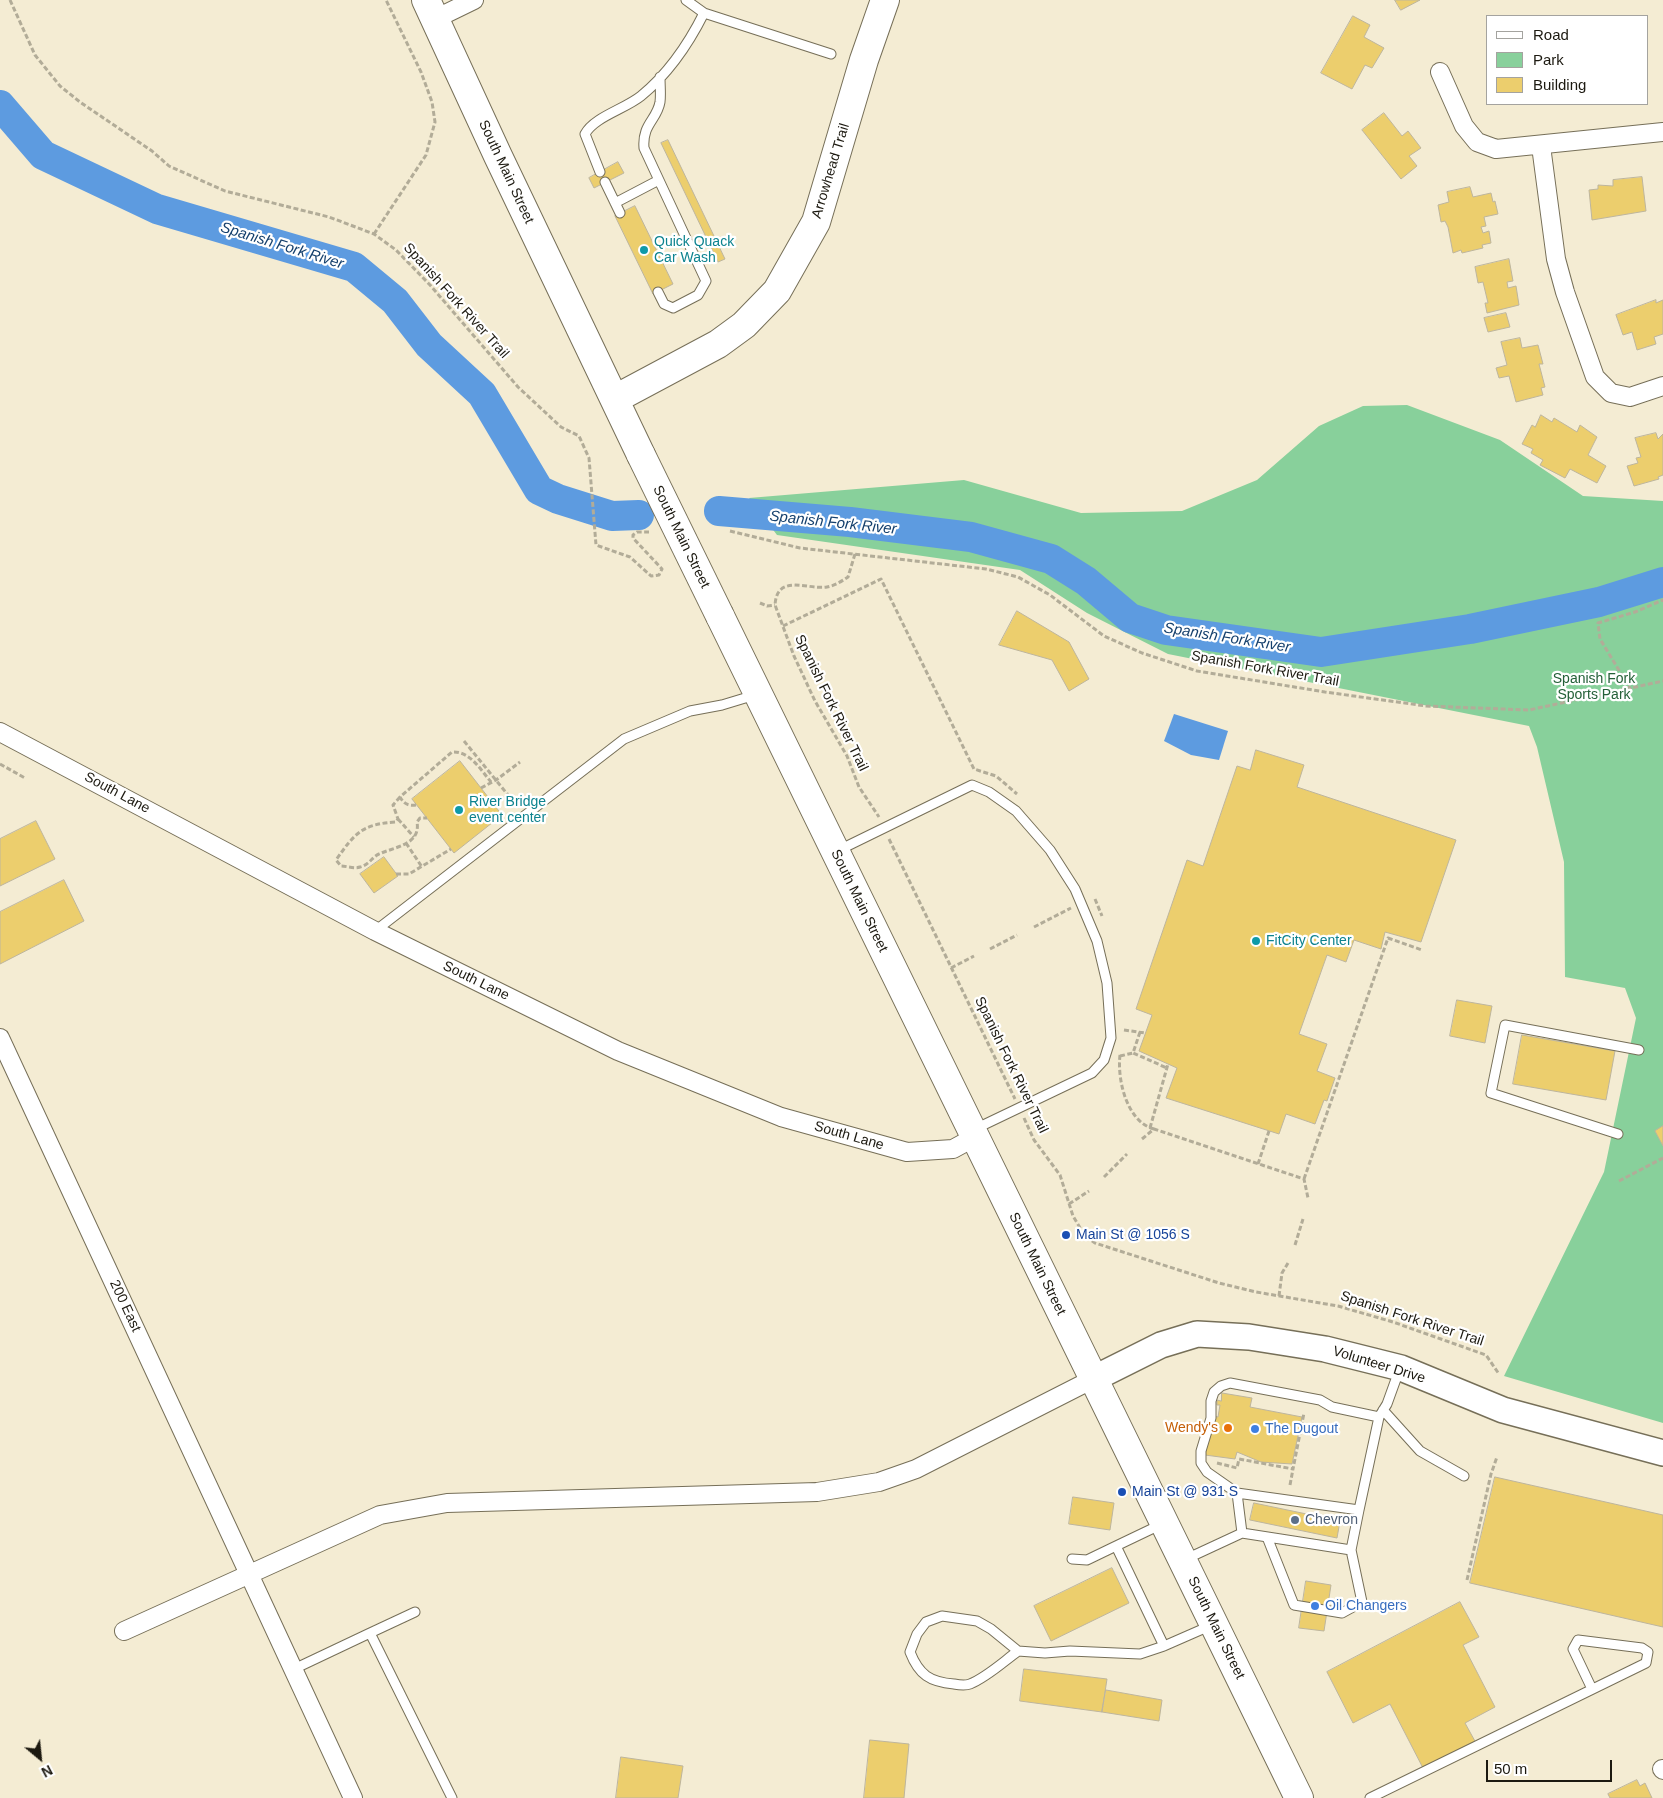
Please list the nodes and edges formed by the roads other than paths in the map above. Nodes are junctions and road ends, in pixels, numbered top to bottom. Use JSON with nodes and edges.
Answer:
{"nodes":[{"id":1,"x":474,"y":0,"type":"edge"},
{"id":2,"x":686,"y":0,"type":"edge"},
{"id":3,"x":885,"y":0,"type":"edge"},
{"id":4,"x":431,"y":9,"type":"edge"},
{"id":5,"x":704,"y":13,"type":"junction"},
{"id":6,"x":831,"y":54,"type":"dead end"},
{"id":7,"x":1440,"y":72,"type":"dead end"},
{"id":8,"x":660,"y":77,"type":"junction"},
{"id":9,"x":1663,"y":132,"type":"edge"},
{"id":10,"x":1540,"y":146,"type":"junction"},
{"id":11,"x":600,"y":172,"type":"dead end"},
{"id":12,"x":657,"y":181,"type":"junction"},
{"id":13,"x":605,"y":182,"type":"dead end"},
{"id":14,"x":615,"y":203,"type":"junction"},
{"id":15,"x":620,"y":214,"type":"dead end"},
{"id":16,"x":658,"y":292,"type":"dead end"},
{"id":17,"x":1663,"y":386,"type":"edge"},
{"id":18,"x":615,"y":400,"type":"junction"},
{"id":19,"x":758,"y":694,"type":"junction"},
{"id":20,"x":0,"y":732,"type":"edge"},
{"id":21,"x":835,"y":852,"type":"junction"},
{"id":22,"x":375,"y":931,"type":"junction"},
{"id":23,"x":0,"y":1038,"type":"edge"},
{"id":24,"x":1639,"y":1050,"type":"dead end"},
{"id":25,"x":974,"y":1133,"type":"junction"},
{"id":26,"x":1618,"y":1134,"type":"dead end"},
{"id":27,"x":1400,"y":1368,"type":"junction"},
{"id":28,"x":1095,"y":1378,"type":"junction"},
{"id":29,"x":1381,"y":1413,"type":"junction"},
{"id":30,"x":1663,"y":1453,"type":"edge"},
{"id":31,"x":1464,"y":1476,"type":"dead end"},
{"id":32,"x":1237,"y":1493,"type":"junction"},
{"id":33,"x":1359,"y":1510,"type":"junction"},
{"id":34,"x":1165,"y":1522,"type":"junction"},
{"id":35,"x":1242,"y":1534,"type":"junction"},
{"id":36,"x":1267,"y":1538,"type":"junction"},
{"id":37,"x":1116,"y":1546,"type":"junction"},
{"id":38,"x":1351,"y":1550,"type":"junction"},
{"id":39,"x":1072,"y":1559,"type":"dead end"},
{"id":40,"x":1183,"y":1560,"type":"junction"},
{"id":41,"x":249,"y":1574,"type":"junction"},
{"id":42,"x":415,"y":1612,"type":"dead end"},
{"id":43,"x":1214,"y":1624,"type":"junction"},
{"id":44,"x":124,"y":1631,"type":"dead end"},
{"id":45,"x":370,"y":1633,"type":"junction"},
{"id":46,"x":1164,"y":1646,"type":"junction"},
{"id":47,"x":1018,"y":1651,"type":"junction"},
{"id":48,"x":294,"y":1669,"type":"junction"},
{"id":49,"x":1592,"y":1689,"type":"junction"},
{"id":50,"x":353,"y":1798,"type":"edge"},
{"id":51,"x":452,"y":1798,"type":"edge"},
{"id":52,"x":1299,"y":1798,"type":"edge"},
{"id":53,"x":1370,"y":1798,"type":"edge"}],
"edges":[{"from":1,"to":4,"type":"street"},
{"from":2,"to":5,"type":"lane"},
{"from":3,"to":18,"type":"main road","name":"Arrowhead Trail"},
{"from":4,"to":18,"type":"main road","name":"South Main Street"},
{"from":5,"to":6,"type":"lane"},
{"from":5,"to":8,"type":"lane"},
{"from":7,"to":10,"type":"street"},
{"from":8,"to":11,"type":"lane"},
{"from":8,"to":12,"type":"lane"},
{"from":9,"to":10,"type":"street"},
{"from":10,"to":17,"type":"street"},
{"from":12,"to":14,"type":"lane"},
{"from":12,"to":16,"type":"lane"},
{"from":13,"to":14,"type":"lane"},
{"from":14,"to":15,"type":"lane"},
{"from":18,"to":19,"type":"main road","name":"South Main Street","bridge":true},
{"from":19,"to":21,"type":"main road","name":"South Main Street"},
{"from":19,"to":22,"type":"lane"},
{"from":20,"to":22,"type":"street","name":"South Lane"},
{"from":21,"to":25,"type":"main road","name":"South Main Street"},
{"from":21,"to":25,"type":"lane"},
{"from":22,"to":25,"type":"street","name":"South Lane"},
{"from":23,"to":41,"type":"street","name":"200 East"},
{"from":24,"to":26,"type":"lane"},
{"from":25,"to":28,"type":"main road","name":"South Main Street"},
{"from":27,"to":28,"type":"street","name":"Volunteer Drive"},
{"from":27,"to":29,"type":"lane"},
{"from":27,"to":30,"type":"street","name":"Volunteer Drive"},
{"from":28,"to":34,"type":"main road","name":"South Main Street"},
{"from":28,"to":41,"type":"street"},
{"from":29,"to":31,"type":"lane"},
{"from":29,"to":32,"type":"lane"},
{"from":29,"to":33,"type":"lane"},
{"from":32,"to":33,"type":"lane"},
{"from":32,"to":35,"type":"lane"},
{"from":33,"to":38,"type":"lane"},
{"from":34,"to":37,"type":"lane"},
{"from":34,"to":40,"type":"main road","name":"South Main Street"},
{"from":35,"to":36,"type":"lane"},
{"from":35,"to":40,"type":"lane"},
{"from":36,"to":38,"type":"lane"},
{"from":36,"to":38,"type":"lane"},
{"from":37,"to":39,"type":"lane"},
{"from":37,"to":46,"type":"lane"},
{"from":40,"to":43,"type":"main road","name":"South Main Street"},
{"from":41,"to":44,"type":"street"},
{"from":41,"to":48,"type":"street","name":"200 East"},
{"from":42,"to":45,"type":"lane"},
{"from":43,"to":46,"type":"lane"},
{"from":43,"to":52,"type":"main road","name":"South Main Street"},
{"from":45,"to":48,"type":"lane"},
{"from":45,"to":51,"type":"lane"},
{"from":46,"to":47,"type":"lane"},
{"from":47,"to":47,"type":"lane"},
{"from":48,"to":50,"type":"street","name":"200 East"},
{"from":49,"to":49,"type":"lane"},
{"from":49,"to":53,"type":"lane"}]}
